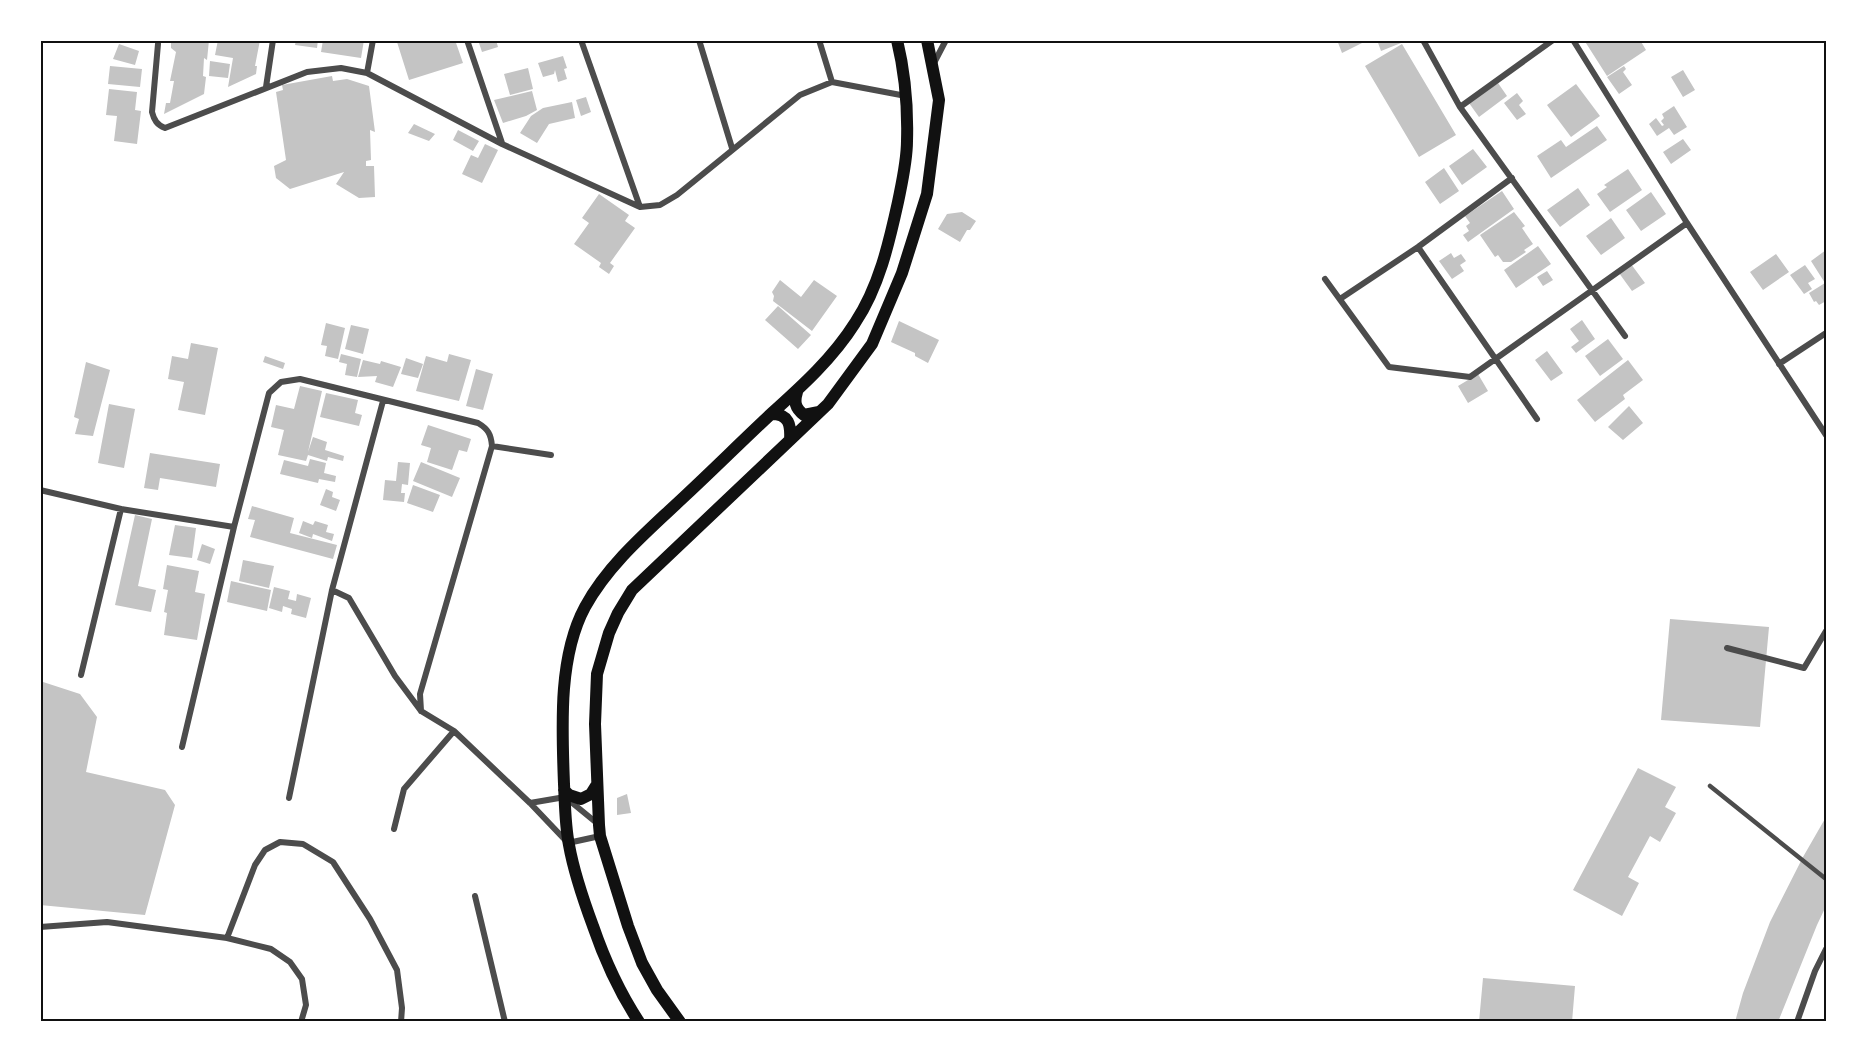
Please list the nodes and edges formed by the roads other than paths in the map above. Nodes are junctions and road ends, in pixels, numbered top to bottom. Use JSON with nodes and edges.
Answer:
{"nodes":[{"id":1,"x":273,"y":40,"type":"edge"},
{"id":2,"x":373,"y":40,"type":"edge"},
{"id":3,"x":467,"y":40,"type":"edge"},
{"id":4,"x":581,"y":40,"type":"edge"},
{"id":5,"x":699,"y":40,"type":"edge"},
{"id":6,"x":819,"y":40,"type":"edge"},
{"id":7,"x":897,"y":40,"type":"edge"},
{"id":8,"x":927,"y":40,"type":"edge"},
{"id":9,"x":946,"y":40,"type":"edge"},
{"id":10,"x":1423,"y":40,"type":"edge"},
{"id":11,"x":1554,"y":40,"type":"edge"},
{"id":12,"x":1574,"y":40,"type":"edge"},
{"id":13,"x":158,"y":44,"type":"dead end"},
{"id":14,"x":932,"y":66,"type":"junction"},
{"id":15,"x":368,"y":73,"type":"junction"},
{"id":16,"x":832,"y":82,"type":"junction"},
{"id":17,"x":266,"y":87,"type":"junction"},
{"id":18,"x":907,"y":96,"type":"junction"},
{"id":19,"x":1460,"y":107,"type":"junction"},
{"id":20,"x":502,"y":144,"type":"junction"},
{"id":21,"x":732,"y":148,"type":"junction"},
{"id":22,"x":1512,"y":178,"type":"junction"},
{"id":23,"x":640,"y":207,"type":"junction"},
{"id":24,"x":1687,"y":223,"type":"junction"},
{"id":25,"x":1418,"y":246,"type":"junction"},
{"id":26,"x":1325,"y":279,"type":"dead end"},
{"id":27,"x":1592,"y":289,"type":"junction"},
{"id":28,"x":1340,"y":299,"type":"junction"},
{"id":29,"x":1827,"y":333,"type":"edge"},
{"id":30,"x":1625,"y":336,"type":"dead end"},
{"id":31,"x":1496,"y":359,"type":"junction"},
{"id":32,"x":1779,"y":364,"type":"junction"},
{"id":33,"x":797,"y":392,"type":"junction"},
{"id":34,"x":383,"y":401,"type":"junction"},
{"id":35,"x":819,"y":412,"type":"junction"},
{"id":36,"x":772,"y":414,"type":"junction"},
{"id":37,"x":1537,"y":419,"type":"dead end"},
{"id":38,"x":1827,"y":435,"type":"edge"},
{"id":39,"x":790,"y":440,"type":"junction"},
{"id":40,"x":492,"y":446,"type":"junction"},
{"id":41,"x":551,"y":455,"type":"dead end"},
{"id":42,"x":40,"y":490,"type":"edge"},
{"id":43,"x":122,"y":509,"type":"junction"},
{"id":44,"x":234,"y":527,"type":"junction"},
{"id":45,"x":332,"y":590,"type":"junction"},
{"id":46,"x":1827,"y":631,"type":"edge"},
{"id":47,"x":1727,"y":648,"type":"dead end"},
{"id":48,"x":81,"y":675,"type":"dead end"},
{"id":49,"x":421,"y":711,"type":"junction"},
{"id":50,"x":454,"y":730,"type":"junction"},
{"id":51,"x":182,"y":747,"type":"dead end"},
{"id":52,"x":596,"y":786,"type":"junction"},
{"id":53,"x":1710,"y":786,"type":"dead end"},
{"id":54,"x":565,"y":794,"type":"junction"},
{"id":55,"x":289,"y":798,"type":"dead end"},
{"id":56,"x":530,"y":803,"type":"junction"},
{"id":57,"x":394,"y":829,"type":"dead end"},
{"id":58,"x":600,"y":830,"type":"junction"},
{"id":59,"x":568,"y":843,"type":"junction"},
{"id":60,"x":1827,"y":879,"type":"edge"},
{"id":61,"x":475,"y":896,"type":"dead end"},
{"id":62,"x":40,"y":927,"type":"edge"},
{"id":63,"x":227,"y":938,"type":"junction"},
{"id":64,"x":1827,"y":949,"type":"edge"},
{"id":65,"x":505,"y":1021,"type":"edge"},
{"id":66,"x":301,"y":1022,"type":"edge"},
{"id":67,"x":401,"y":1022,"type":"edge"},
{"id":68,"x":639,"y":1022,"type":"edge"},
{"id":69,"x":680,"y":1022,"type":"edge"},
{"id":70,"x":1797,"y":1022,"type":"edge"}],
"edges":[{"from":1,"to":17,"type":"street"},
{"from":2,"to":15,"type":"street"},
{"from":3,"to":20,"type":"street"},
{"from":4,"to":23,"type":"street"},
{"from":5,"to":21,"type":"street"},
{"from":6,"to":16,"type":"street"},
{"from":7,"to":18,"type":"main road"},
{"from":8,"to":14,"type":"main road"},
{"from":9,"to":14,"type":"street"},
{"from":10,"to":19,"type":"street"},
{"from":11,"to":19,"type":"street"},
{"from":12,"to":24,"type":"street"},
{"from":13,"to":17,"type":"street"},
{"from":14,"to":35,"type":"main road"},
{"from":15,"to":17,"type":"street"},
{"from":15,"to":20,"type":"street"},
{"from":16,"to":18,"type":"street"},
{"from":16,"to":21,"type":"street"},
{"from":18,"to":33,"type":"main road"},
{"from":19,"to":22,"type":"street"},
{"from":20,"to":23,"type":"street"},
{"from":21,"to":23,"type":"street"},
{"from":22,"to":25,"type":"street"},
{"from":22,"to":27,"type":"street"},
{"from":24,"to":27,"type":"street"},
{"from":24,"to":32,"type":"street"},
{"from":25,"to":28,"type":"street"},
{"from":25,"to":31,"type":"street"},
{"from":26,"to":28,"type":"street"},
{"from":27,"to":30,"type":"street"},
{"from":27,"to":31,"type":"street"},
{"from":28,"to":31,"type":"street"},
{"from":29,"to":32,"type":"street"},
{"from":31,"to":37,"type":"street"},
{"from":32,"to":38,"type":"street"},
{"from":33,"to":35,"type":"main road"},
{"from":33,"to":36,"type":"main road"},
{"from":34,"to":40,"type":"street"},
{"from":34,"to":44,"type":"street"},
{"from":34,"to":45,"type":"street"},
{"from":35,"to":39,"type":"main road"},
{"from":36,"to":39,"type":"main road"},
{"from":36,"to":54,"type":"main road"},
{"from":39,"to":52,"type":"main road"},
{"from":40,"to":41,"type":"street"},
{"from":40,"to":49,"type":"street"},
{"from":42,"to":43,"type":"street"},
{"from":43,"to":44,"type":"street"},
{"from":43,"to":48,"type":"street"},
{"from":44,"to":51,"type":"street"},
{"from":45,"to":49,"type":"street"},
{"from":45,"to":55,"type":"street"},
{"from":46,"to":47,"type":"street"},
{"from":49,"to":50,"type":"street"},
{"from":50,"to":56,"type":"street"},
{"from":50,"to":57,"type":"street"},
{"from":52,"to":54,"type":"main road"},
{"from":52,"to":58,"type":"main road"},
{"from":53,"to":60,"type":"lane"},
{"from":54,"to":56,"type":"street"},
{"from":54,"to":58,"type":"street"},
{"from":54,"to":59,"type":"main road"},
{"from":56,"to":59,"type":"street"},
{"from":58,"to":59,"type":"street"},
{"from":58,"to":69,"type":"main road"},
{"from":59,"to":68,"type":"main road"},
{"from":61,"to":65,"type":"street"},
{"from":62,"to":63,"type":"street"},
{"from":63,"to":66,"type":"street"},
{"from":63,"to":67,"type":"street"},
{"from":64,"to":70,"type":"street"}]}
